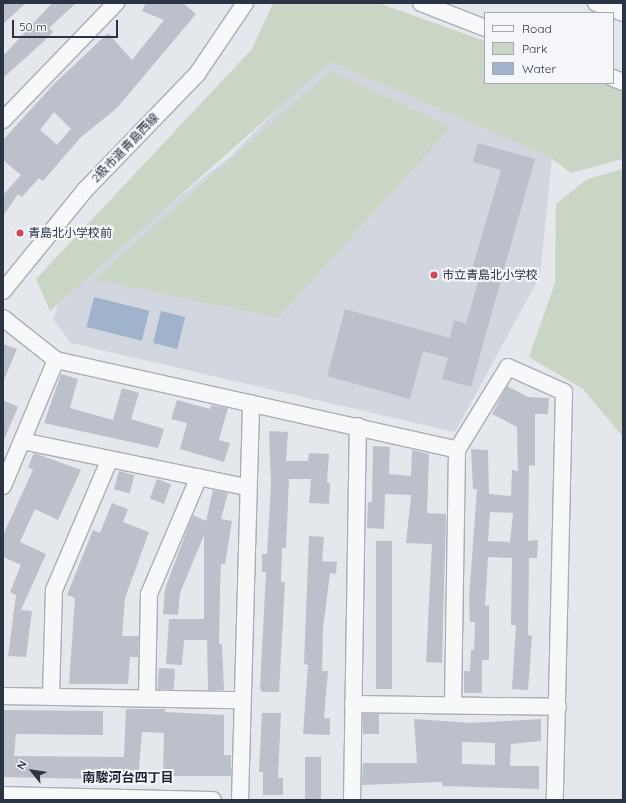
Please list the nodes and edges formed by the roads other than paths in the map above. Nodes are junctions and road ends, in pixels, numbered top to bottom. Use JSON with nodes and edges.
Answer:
{"nodes":[{"id":1,"x":116,"y":3,"type":"edge"},
{"id":2,"x":244,"y":3,"type":"edge"},
{"id":3,"x":422,"y":3,"type":"edge"},
{"id":4,"x":596,"y":3,"type":"edge"},
{"id":5,"x":623,"y":13,"type":"edge"},
{"id":6,"x":484,"y":28,"type":"edge"},
{"id":7,"x":3,"y":120,"type":"edge"},
{"id":8,"x":3,"y":291,"type":"edge"},
{"id":9,"x":3,"y":318,"type":"edge"},
{"id":10,"x":56,"y":360,"type":"junction"},
{"id":11,"x":251,"y":403,"type":"junction"},
{"id":12,"x":358,"y":426,"type":"junction"},
{"id":13,"x":22,"y":441,"type":"junction"},
{"id":14,"x":457,"y":450,"type":"junction"},
{"id":15,"x":110,"y":459,"type":"junction"},
{"id":16,"x":199,"y":477,"type":"junction"},
{"id":17,"x":3,"y":486,"type":"edge"},
{"id":18,"x":247,"y":487,"type":"junction"},
{"id":19,"x":3,"y":696,"type":"edge"},
{"id":20,"x":51,"y":697,"type":"junction"},
{"id":21,"x":147,"y":698,"type":"junction"},
{"id":22,"x":241,"y":700,"type":"junction"},
{"id":23,"x":353,"y":704,"type":"junction"},
{"id":24,"x":453,"y":705,"type":"junction"},
{"id":25,"x":558,"y":707,"type":"junction"},
{"id":26,"x":3,"y":795,"type":"edge"},
{"id":27,"x":50,"y":798,"type":"edge"},
{"id":28,"x":144,"y":799,"type":"edge"},
{"id":29,"x":212,"y":800,"type":"edge"},
{"id":30,"x":240,"y":800,"type":"edge"},
{"id":31,"x":352,"y":800,"type":"edge"},
{"id":32,"x":555,"y":800,"type":"edge"}],
"edges":[{"from":1,"to":7,"type":"street"},
{"from":2,"to":8,"type":"street","name":"2級市道青島西線"},
{"from":3,"to":6,"type":"street"},
{"from":4,"to":5,"type":"street"},
{"from":9,"to":10,"type":"street"},
{"from":10,"to":11,"type":"street"},
{"from":10,"to":13,"type":"street"},
{"from":11,"to":12,"type":"street"},
{"from":11,"to":18,"type":"street"},
{"from":12,"to":14,"type":"street"},
{"from":12,"to":23,"type":"street"},
{"from":13,"to":15,"type":"street"},
{"from":13,"to":17,"type":"street"},
{"from":14,"to":24,"type":"street"},
{"from":14,"to":25,"type":"street"},
{"from":15,"to":16,"type":"street"},
{"from":15,"to":20,"type":"street"},
{"from":16,"to":18,"type":"street"},
{"from":16,"to":21,"type":"street"},
{"from":18,"to":22,"type":"street"},
{"from":19,"to":20,"type":"street"},
{"from":20,"to":21,"type":"street"},
{"from":21,"to":22,"type":"street"},
{"from":22,"to":30,"type":"street"},
{"from":23,"to":24,"type":"street"},
{"from":23,"to":31,"type":"street"},
{"from":24,"to":25,"type":"street"},
{"from":25,"to":32,"type":"street"},
{"from":26,"to":27,"type":"street"},
{"from":27,"to":28,"type":"street"},
{"from":28,"to":29,"type":"street"}]}
